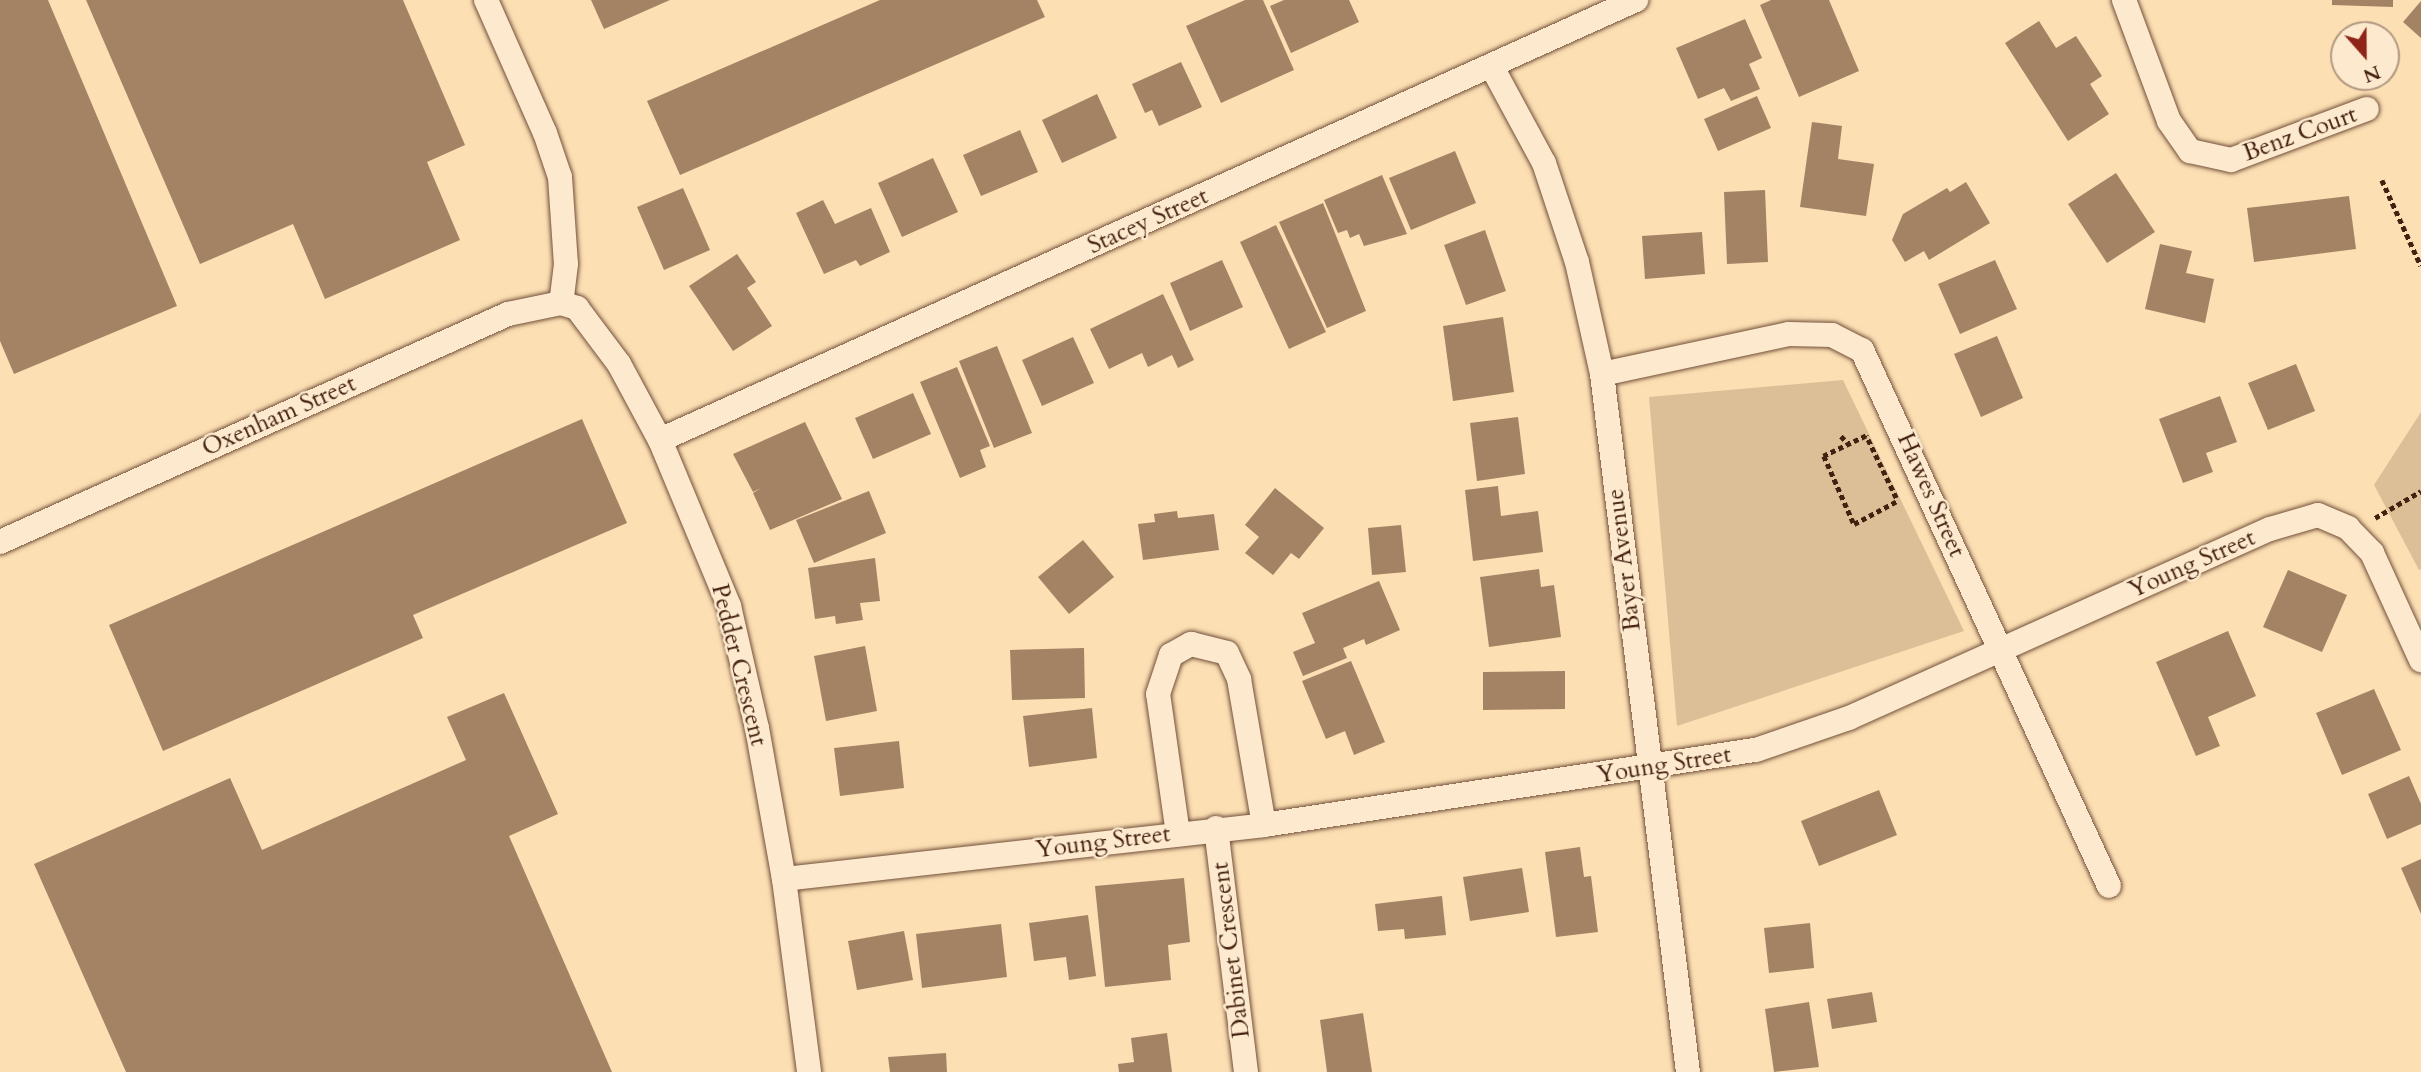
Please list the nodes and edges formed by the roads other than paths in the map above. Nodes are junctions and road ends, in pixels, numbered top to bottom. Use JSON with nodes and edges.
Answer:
{"nodes":[{"id":1,"x":485,"y":0,"type":"edge"},
{"id":2,"x":1636,"y":0,"type":"edge"},
{"id":3,"x":2124,"y":0,"type":"edge"},
{"id":4,"x":1492,"y":67,"type":"junction"},
{"id":5,"x":2367,"y":110,"type":"dead end"},
{"id":6,"x":561,"y":303,"type":"junction"},
{"id":7,"x":1602,"y":374,"type":"junction"},
{"id":8,"x":660,"y":440,"type":"junction"},
{"id":9,"x":0,"y":542,"type":"edge"},
{"id":10,"x":2001,"y":650,"type":"junction"},
{"id":11,"x":2421,"y":660,"type":"edge"},
{"id":12,"x":1649,"y":769,"type":"junction"},
{"id":13,"x":1264,"y":825,"type":"junction"},
{"id":14,"x":1216,"y":828,"type":"junction"},
{"id":15,"x":1178,"y":834,"type":"junction"},
{"id":16,"x":784,"y":879,"type":"junction"},
{"id":17,"x":2109,"y":886,"type":"dead end"},
{"id":18,"x":809,"y":1072,"type":"edge"},
{"id":19,"x":1246,"y":1072,"type":"edge"},
{"id":20,"x":1688,"y":1072,"type":"edge"}],
"edges":[{"from":1,"to":6,"type":"street"},
{"from":2,"to":4,"type":"street","name":"Stacey Street"},
{"from":3,"to":5,"type":"street","name":"Benz Court"},
{"from":4,"to":7,"type":"street","name":"Bayer Avenue"},
{"from":4,"to":8,"type":"street","name":"Stacey Street"},
{"from":6,"to":8,"type":"street","name":"Pedder Crescent"},
{"from":6,"to":9,"type":"street","name":"Oxenham Street"},
{"from":7,"to":10,"type":"street","name":"Hawes Street"},
{"from":7,"to":12,"type":"street","name":"Bayer Avenue"},
{"from":8,"to":16,"type":"street","name":"Pedder Crescent"},
{"from":10,"to":11,"type":"street","name":"Young Street"},
{"from":10,"to":12,"type":"street","name":"Young Street"},
{"from":10,"to":17,"type":"street","name":"Hawes Street"},
{"from":12,"to":13,"type":"street","name":"Young Street"},
{"from":12,"to":20,"type":"street","name":"Bayer Avenue"},
{"from":13,"to":14,"type":"street","name":"Young Street"},
{"from":13,"to":15,"type":"street"},
{"from":14,"to":15,"type":"street","name":"Young Street"},
{"from":14,"to":19,"type":"street","name":"Dabinet Crescent"},
{"from":15,"to":16,"type":"street","name":"Young Street"},
{"from":16,"to":18,"type":"street","name":"Pedder Crescent"}]}
